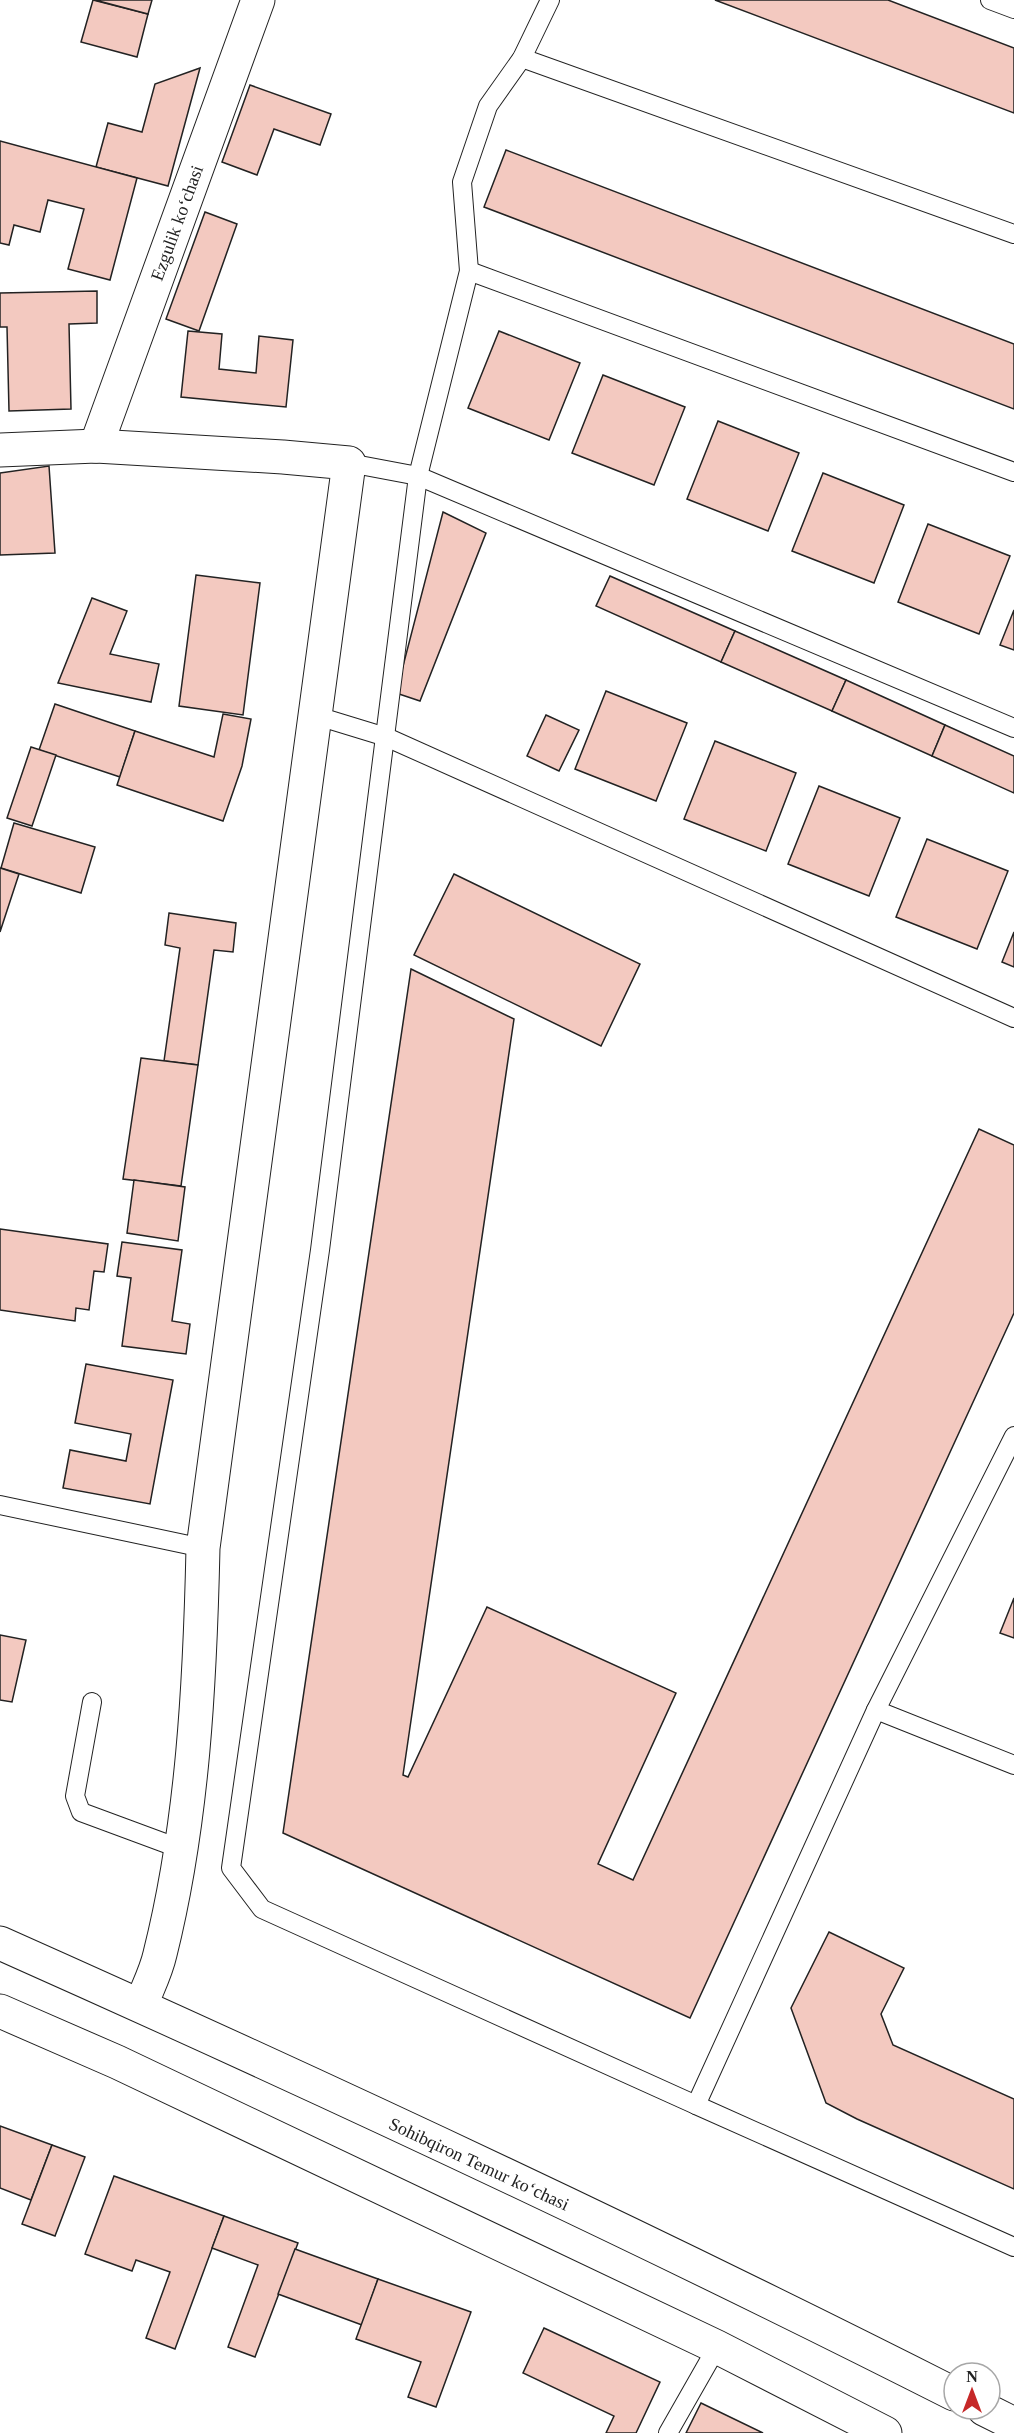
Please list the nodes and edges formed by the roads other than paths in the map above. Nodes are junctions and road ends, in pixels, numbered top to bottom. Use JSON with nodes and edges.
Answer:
{"nodes":[{"id":1,"x":258,"y":0,"type":"edge"},
{"id":2,"x":550,"y":0,"type":"edge"},
{"id":3,"x":990,"y":0,"type":"edge"},
{"id":4,"x":1014,"y":9,"type":"edge"},
{"id":5,"x":522,"y":58,"type":"junction"},
{"id":6,"x":1014,"y":234,"type":"edge"},
{"id":7,"x":469,"y":271,"type":"junction"},
{"id":8,"x":96,"y":446,"type":"junction"},
{"id":9,"x":0,"y":450,"type":"edge"},
{"id":10,"x":349,"y":463,"type":"junction"},
{"id":11,"x":1014,"y":472,"type":"edge"},
{"id":12,"x":418,"y":476,"type":"junction"},
{"id":13,"x":314,"y":715,"type":"junction"},
{"id":14,"x":1014,"y":728,"type":"edge"},
{"id":15,"x":386,"y":737,"type":"junction"},
{"id":16,"x":1014,"y":1018,"type":"edge"},
{"id":17,"x":1014,"y":1436,"type":"edge"},
{"id":18,"x":0,"y":1505,"type":"edge"},
{"id":19,"x":203,"y":1548,"type":"junction"},
{"id":20,"x":92,"y":1702,"type":"dead end"},
{"id":21,"x":876,"y":1710,"type":"junction"},
{"id":22,"x":1014,"y":1765,"type":"edge"},
{"id":23,"x":181,"y":1849,"type":"junction"},
{"id":24,"x":0,"y":1943,"type":"edge"},
{"id":25,"x":141,"y":2006,"type":"junction"},
{"id":26,"x":0,"y":2011,"type":"edge"},
{"id":27,"x":696,"y":2104,"type":"junction"},
{"id":28,"x":1014,"y":2247,"type":"edge"},
{"id":29,"x":717,"y":2347,"type":"junction"},
{"id":30,"x":942,"y":2388,"type":"edge"},
{"id":31,"x":668,"y":2433,"type":"edge"},
{"id":32,"x":885,"y":2433,"type":"edge"}],
"edges":[{"from":1,"to":8,"type":"street","name":"Ezgulik koʻchasi"},
{"from":2,"to":5,"type":"lane"},
{"from":3,"to":4,"type":"lane"},
{"from":5,"to":6,"type":"lane"},
{"from":5,"to":7,"type":"lane"},
{"from":7,"to":11,"type":"lane"},
{"from":7,"to":12,"type":"lane"},
{"from":8,"to":9,"type":"street"},
{"from":8,"to":10,"type":"street"},
{"from":10,"to":12,"type":"lane"},
{"from":10,"to":13,"type":"street"},
{"from":12,"to":14,"type":"lane"},
{"from":12,"to":15,"type":"lane"},
{"from":13,"to":15,"type":"lane"},
{"from":13,"to":19,"type":"street"},
{"from":15,"to":16,"type":"lane"},
{"from":15,"to":27,"type":"lane"},
{"from":17,"to":21,"type":"lane"},
{"from":18,"to":19,"type":"lane"},
{"from":19,"to":23,"type":"street"},
{"from":20,"to":23,"type":"lane"},
{"from":21,"to":22,"type":"lane"},
{"from":21,"to":27,"type":"lane"},
{"from":23,"to":25,"type":"street"},
{"from":24,"to":25,"type":"street","name":"Sohibqiron Temur koʻchasi"},
{"from":25,"to":30,"type":"street","name":"Sohibqiron Temur koʻchasi"},
{"from":26,"to":29,"type":"street"},
{"from":27,"to":28,"type":"lane"},
{"from":29,"to":31,"type":"lane"},
{"from":29,"to":32,"type":"street"}]}
